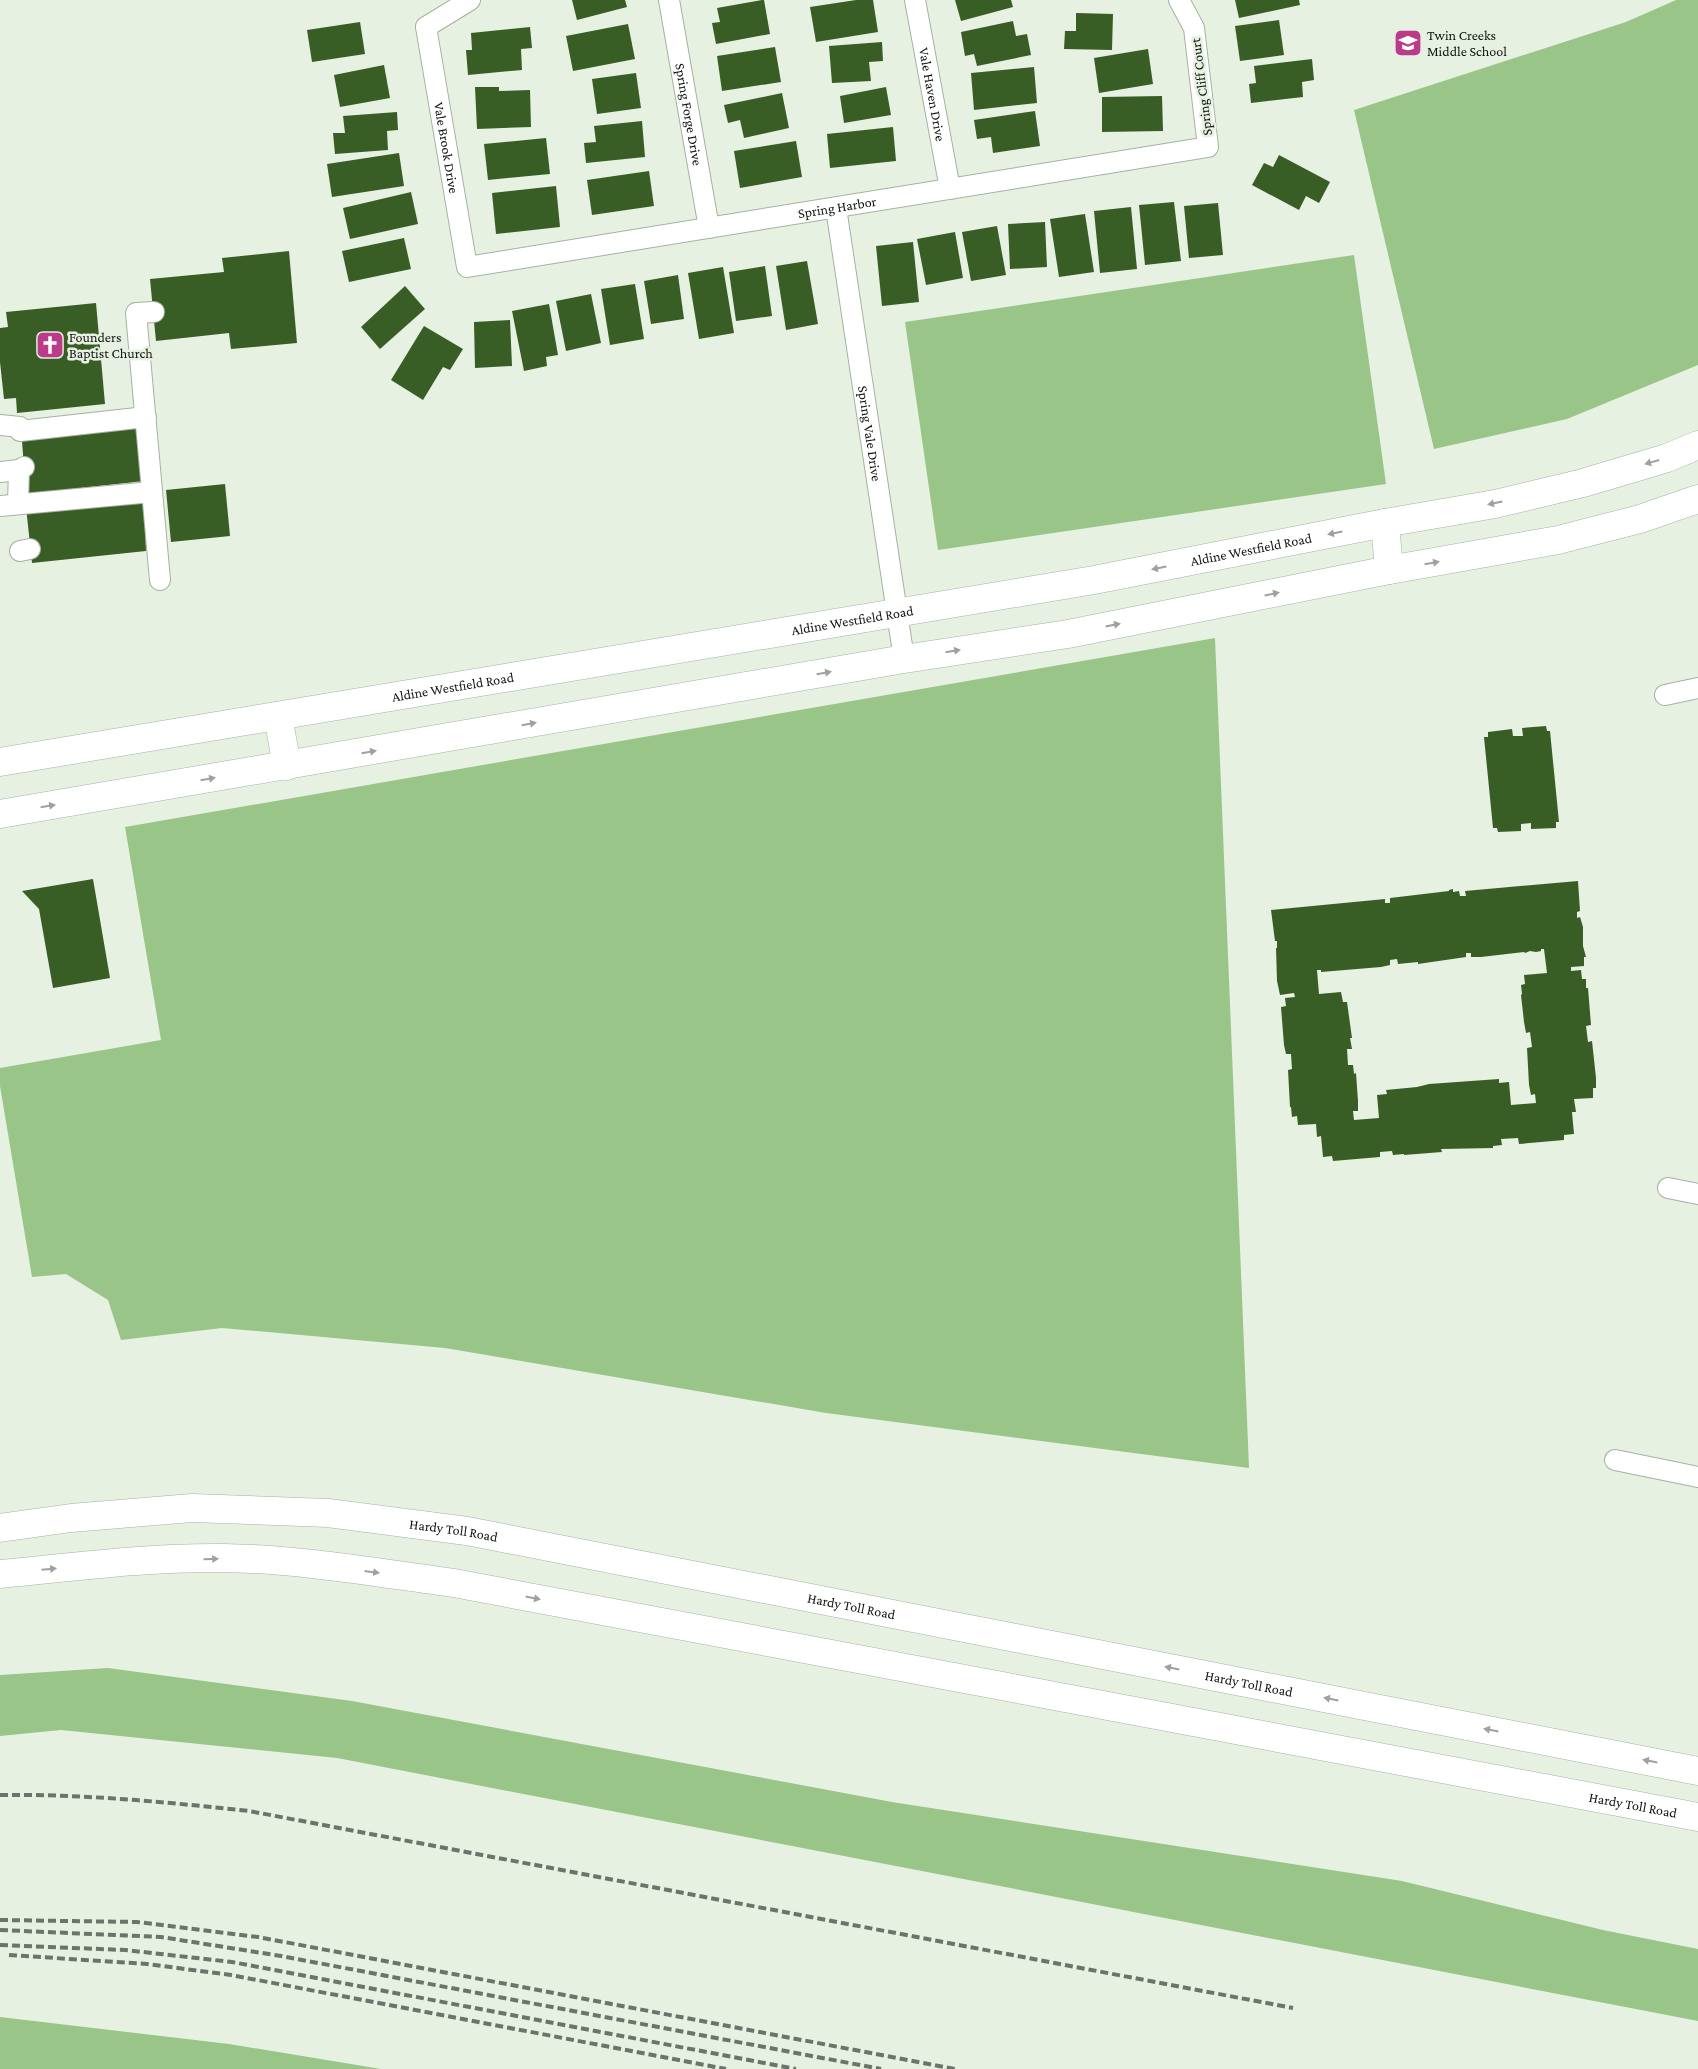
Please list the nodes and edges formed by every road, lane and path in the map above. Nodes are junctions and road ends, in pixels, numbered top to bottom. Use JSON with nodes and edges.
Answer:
{"nodes":[{"id":1,"x":470,"y":0,"type":"edge"},
{"id":2,"x":669,"y":0,"type":"edge"},
{"id":3,"x":916,"y":0,"type":"edge"},
{"id":4,"x":1179,"y":0,"type":"edge"},
{"id":5,"x":1208,"y":147,"type":"joint"},
{"id":6,"x":950,"y":189,"type":"junction"},
{"id":7,"x":836,"y":208,"type":"junction"},
{"id":8,"x":709,"y":228,"type":"junction"},
{"id":9,"x":467,"y":268,"type":"joint"},
{"id":10,"x":154,"y":312,"type":"dead end"},
{"id":11,"x":146,"y":417,"type":"junction"},
{"id":12,"x":3,"y":420,"type":"edge"},
{"id":13,"x":1698,"y":445,"type":"edge"},
{"id":14,"x":14,"y":470,"type":"edge"},
{"id":15,"x":152,"y":492,"type":"junction"},
{"id":16,"x":1698,"y":499,"type":"edge"},
{"id":17,"x":9,"y":505,"type":"edge"},
{"id":18,"x":1385,"y":523,"type":"junction"},
{"id":19,"x":1389,"y":570,"type":"junction"},
{"id":20,"x":160,"y":580,"type":"dead end"},
{"id":21,"x":897,"y":613,"type":"junction"},
{"id":22,"x":904,"y":659,"type":"junction"},
{"id":23,"x":1698,"y":688,"type":"edge"},
{"id":24,"x":1665,"y":695,"type":"dead end"},
{"id":25,"x":278,"y":716,"type":"junction"},
{"id":26,"x":0,"y":762,"type":"edge"},
{"id":27,"x":287,"y":766,"type":"junction"},
{"id":28,"x":0,"y":814,"type":"edge"},
{"id":29,"x":1668,"y":1188,"type":"dead end"},
{"id":30,"x":1698,"y":1194,"type":"edge"},
{"id":31,"x":1615,"y":1460,"type":"dead end"},
{"id":32,"x":1698,"y":1477,"type":"edge"},
{"id":33,"x":0,"y":1528,"type":"edge"},
{"id":34,"x":0,"y":1574,"type":"edge"},
{"id":35,"x":1698,"y":1771,"type":"edge"},
{"id":36,"x":1698,"y":1817,"type":"edge"}],
"edges":[{"from":1,"to":9,"type":"street","name":"Vale Brook Drive"},
{"from":2,"to":8,"type":"street","name":"Spring Forge Drive"},
{"from":3,"to":6,"type":"street","name":"Vale Haven Drive"},
{"from":4,"to":5,"type":"street","name":"Spring Cliff Court"},
{"from":5,"to":6,"type":"street","name":"Spring Harbor"},
{"from":6,"to":7,"type":"street","name":"Spring Harbor"},
{"from":7,"to":8,"type":"street","name":"Spring Harbor"},
{"from":7,"to":21,"type":"street","name":"Spring Vale Drive"},
{"from":8,"to":9,"type":"street","name":"Spring Harbor"},
{"from":10,"to":11,"type":"street"},
{"from":11,"to":12,"type":"street"},
{"from":11,"to":15,"type":"street"},
{"from":13,"to":18,"type":"main road","name":"Aldine Westfield Road","one_way":true},
{"from":14,"to":17,"type":"street"},
{"from":15,"to":17,"type":"street"},
{"from":15,"to":20,"type":"street"},
{"from":19,"to":16,"type":"main road","one_way":true},
{"from":18,"to":19,"type":"main road"},
{"from":18,"to":21,"type":"main road","name":"Aldine Westfield Road","one_way":true},
{"from":22,"to":19,"type":"main road","one_way":true},
{"from":21,"to":22,"type":"street","name":"Spring Vale Drive"},
{"from":21,"to":25,"type":"main road","name":"Aldine Westfield Road"},
{"from":27,"to":22,"type":"main road","one_way":true},
{"from":23,"to":24,"type":"street"},
{"from":25,"to":26,"type":"main road","name":"Aldine Westfield Road"},
{"from":25,"to":27,"type":"main road"},
{"from":28,"to":27,"type":"main road","one_way":true},
{"from":29,"to":30,"type":"street"},
{"from":31,"to":32,"type":"street"},
{"from":35,"to":33,"type":"main road","name":"Hardy Toll Road","one_way":true},
{"from":34,"to":36,"type":"main road","name":"Hardy Toll Road","one_way":true}]}
